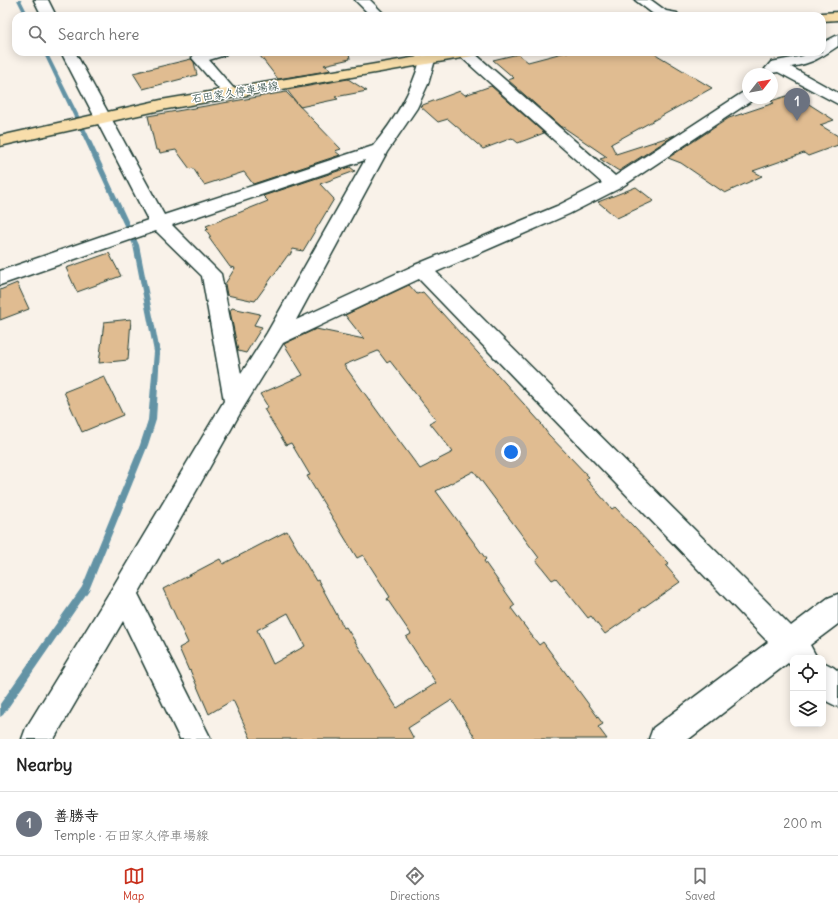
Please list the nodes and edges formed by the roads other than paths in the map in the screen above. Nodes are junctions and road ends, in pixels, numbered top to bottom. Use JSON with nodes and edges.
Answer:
{"nodes":[{"id":1,"x":41,"y":0,"type":"edge"},
{"id":2,"x":642,"y":0,"type":"edge"},
{"id":3,"x":372,"y":7,"type":"edge"},
{"id":4,"x":47,"y":12,"type":"edge"},
{"id":5,"x":363,"y":12,"type":"edge"},
{"id":6,"x":659,"y":12,"type":"edge"},
{"id":7,"x":838,"y":16,"type":"edge"},
{"id":8,"x":826,"y":17,"type":"edge"},
{"id":9,"x":838,"y":39,"type":"edge"},
{"id":10,"x":826,"y":47,"type":"edge"},
{"id":11,"x":70,"y":56,"type":"edge"},
{"id":12,"x":206,"y":56,"type":"edge"},
{"id":13,"x":423,"y":56,"type":"edge"},
{"id":14,"x":472,"y":56,"type":"edge"},
{"id":15,"x":813,"y":56,"type":"edge"},
{"id":16,"x":778,"y":68,"type":"edge"},
{"id":17,"x":778,"y":73,"type":"edge"},
{"id":18,"x":230,"y":93,"type":"junction"},
{"id":19,"x":742,"y":100,"type":"edge"},
{"id":20,"x":838,"y":100,"type":"edge"},
{"id":21,"x":98,"y":119,"type":"junction"},
{"id":22,"x":0,"y":141,"type":"edge"},
{"id":23,"x":379,"y":150,"type":"junction"},
{"id":24,"x":614,"y":184,"type":"junction"},
{"id":25,"x":152,"y":225,"type":"junction"},
{"id":26,"x":422,"y":270,"type":"junction"},
{"id":27,"x":0,"y":278,"type":"edge"},
{"id":28,"x":274,"y":338,"type":"junction"},
{"id":29,"x":234,"y":402,"type":"junction"},
{"id":30,"x":124,"y":594,"type":"junction"},
{"id":31,"x":838,"y":607,"type":"edge"},
{"id":32,"x":797,"y":651,"type":"edge"},
{"id":33,"x":826,"y":680,"type":"edge"},
{"id":34,"x":838,"y":692,"type":"edge"},
{"id":35,"x":37,"y":739,"type":"edge"},
{"id":36,"x":196,"y":739,"type":"edge"},
{"id":37,"x":664,"y":739,"type":"edge"}],
"edges":[{"from":1,"to":4,"type":"street"},
{"from":2,"to":6,"type":"street"},
{"from":3,"to":5,"type":"street"},
{"from":7,"to":8,"type":"main road"},
{"from":9,"to":10,"type":"street"},
{"from":11,"to":21,"type":"street"},
{"from":12,"to":18,"type":"street"},
{"from":13,"to":18,"type":"main road","name":"石田家久停車場線"},
{"from":13,"to":23,"type":"street"},
{"from":14,"to":24,"type":"street"},
{"from":15,"to":16,"type":"street"},
{"from":17,"to":20,"type":"street"},
{"from":18,"to":21,"type":"main road","name":"石田家久停車場線"},
{"from":19,"to":24,"type":"street"},
{"from":21,"to":22,"type":"main road","name":"石田家久停車場線"},
{"from":21,"to":25,"type":"street"},
{"from":23,"to":25,"type":"street"},
{"from":23,"to":28,"type":"street"},
{"from":24,"to":26,"type":"street"},
{"from":25,"to":27,"type":"street"},
{"from":25,"to":29,"type":"street"},
{"from":26,"to":28,"type":"street"},
{"from":26,"to":32,"type":"street"},
{"from":28,"to":29,"type":"street"},
{"from":29,"to":30,"type":"street"},
{"from":30,"to":35,"type":"street"},
{"from":30,"to":36,"type":"street"},
{"from":31,"to":32,"type":"street"},
{"from":32,"to":37,"type":"street"},
{"from":33,"to":34,"type":"street"}]}
